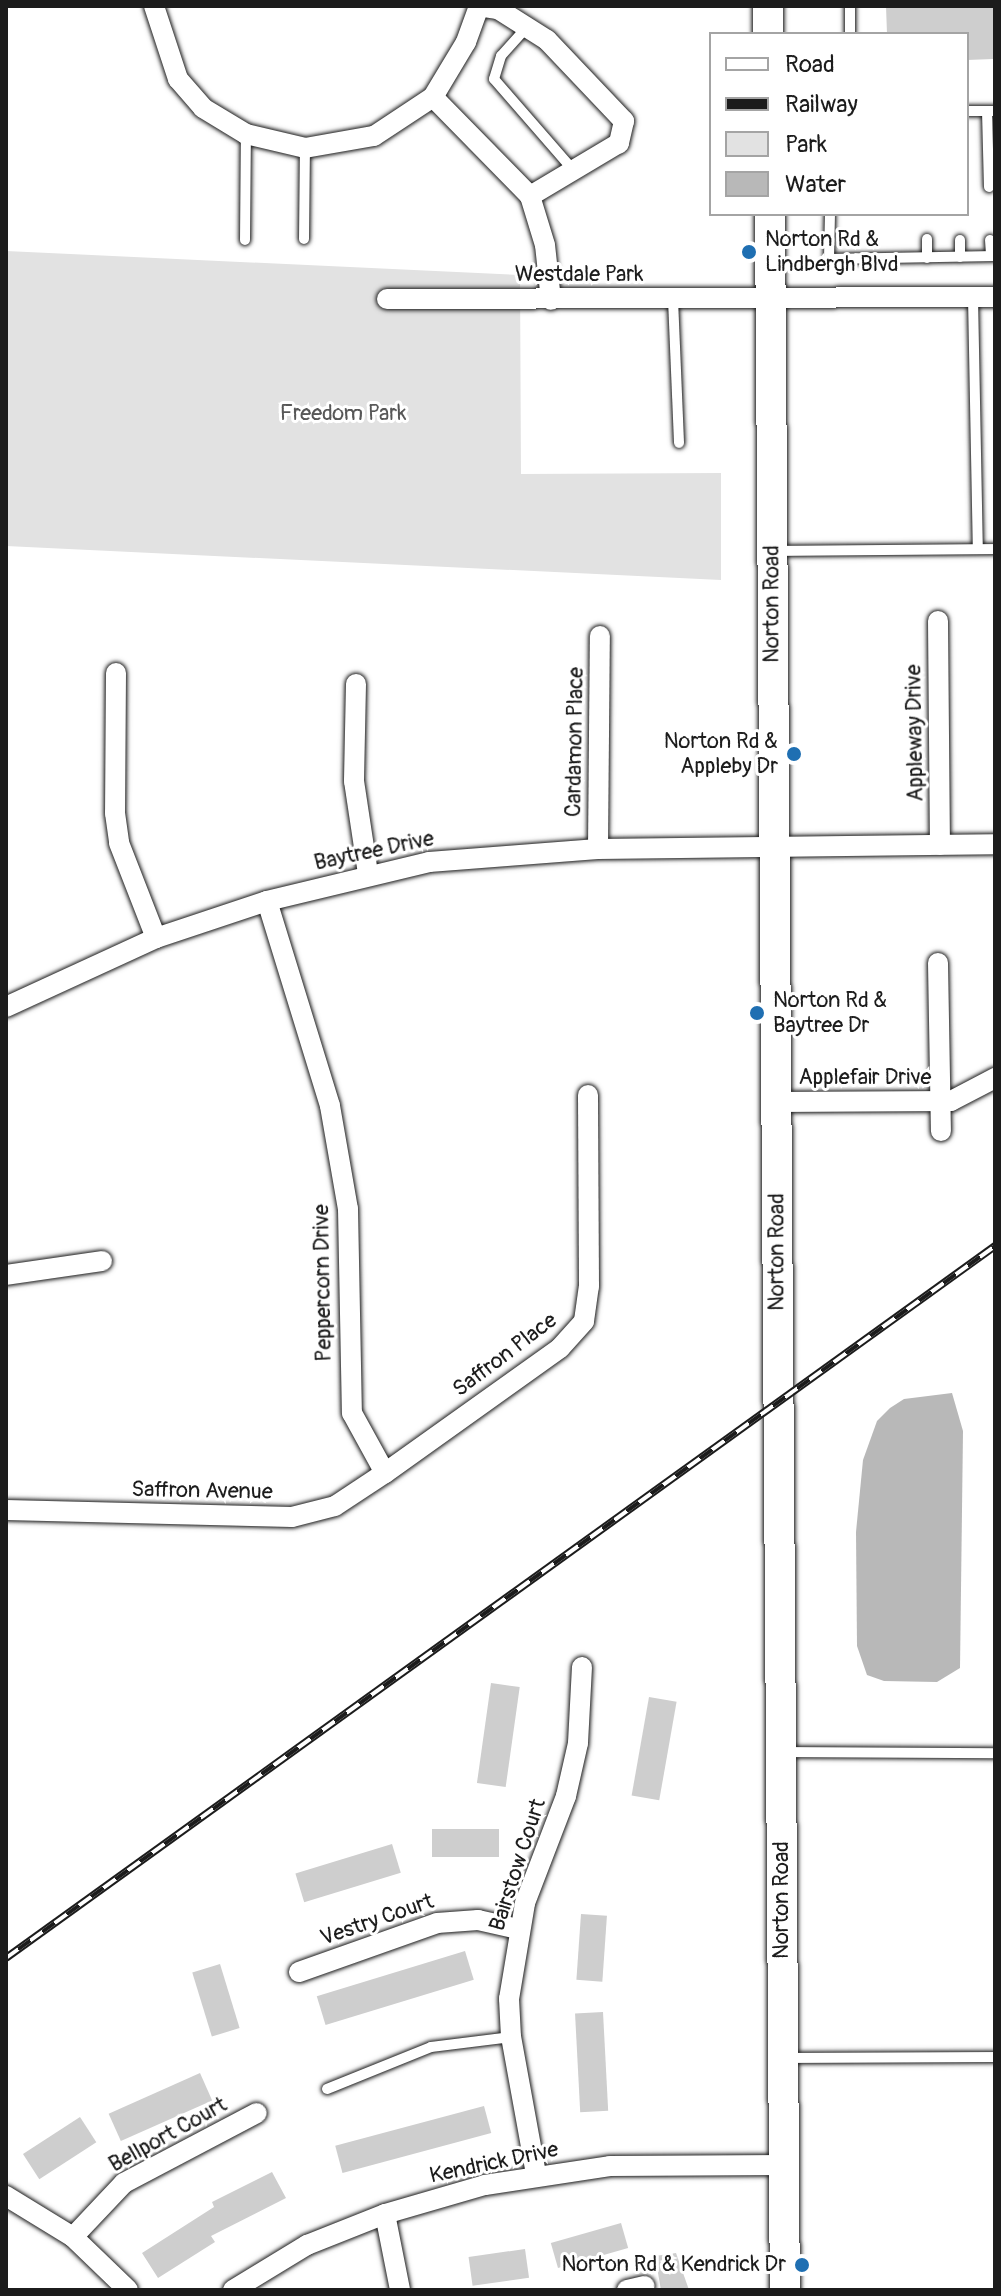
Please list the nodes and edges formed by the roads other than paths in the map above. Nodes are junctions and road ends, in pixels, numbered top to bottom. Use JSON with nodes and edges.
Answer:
{"nodes":[{"id":1,"x":154,"y":6,"type":"edge"},
{"id":2,"x":478,"y":6,"type":"edge"},
{"id":3,"x":768,"y":6,"type":"edge"},
{"id":4,"x":850,"y":6,"type":"edge"},
{"id":5,"x":527,"y":27,"type":"junction"},
{"id":6,"x":768,"y":32,"type":"edge"},
{"id":7,"x":850,"y":32,"type":"edge"},
{"id":8,"x":433,"y":97,"type":"junction"},
{"id":9,"x":969,"y":111,"type":"edge"},
{"id":10,"x":991,"y":111,"type":"edge"},
{"id":11,"x":246,"y":134,"type":"junction"},
{"id":12,"x":305,"y":148,"type":"junction"},
{"id":13,"x":574,"y":171,"type":"junction"},
{"id":14,"x":989,"y":187,"type":"dead end"},
{"id":15,"x":530,"y":196,"type":"junction"},
{"id":16,"x":770,"y":216,"type":"edge"},
{"id":17,"x":830,"y":216,"type":"edge"},
{"id":18,"x":304,"y":239,"type":"dead end"},
{"id":19,"x":927,"y":239,"type":"dead end"},
{"id":20,"x":245,"y":240,"type":"dead end"},
{"id":21,"x":960,"y":240,"type":"dead end"},
{"id":22,"x":990,"y":240,"type":"dead end"},
{"id":23,"x":993,"y":256,"type":"edge"},
{"id":24,"x":960,"y":257,"type":"junction"},
{"id":25,"x":927,"y":258,"type":"junction"},
{"id":26,"x":973,"y":297,"type":"junction"},
{"id":27,"x":995,"y":297,"type":"edge"},
{"id":28,"x":387,"y":299,"type":"dead end"},
{"id":29,"x":673,"y":299,"type":"junction"},
{"id":30,"x":770,"y":299,"type":"junction"},
{"id":31,"x":551,"y":300,"type":"junction"},
{"id":32,"x":679,"y":443,"type":"dead end"},
{"id":33,"x":978,"y":549,"type":"junction"},
{"id":34,"x":995,"y":549,"type":"edge"},
{"id":35,"x":772,"y":551,"type":"junction"},
{"id":36,"x":938,"y":621,"type":"dead end"},
{"id":37,"x":600,"y":636,"type":"dead end"},
{"id":38,"x":116,"y":673,"type":"dead end"},
{"id":39,"x":356,"y":684,"type":"dead end"},
{"id":40,"x":995,"y":844,"type":"edge"},
{"id":41,"x":940,"y":845,"type":"junction"},
{"id":42,"x":774,"y":846,"type":"junction"},
{"id":43,"x":598,"y":849,"type":"junction"},
{"id":44,"x":368,"y":874,"type":"junction"},
{"id":45,"x":267,"y":901,"type":"junction"},
{"id":46,"x":156,"y":938,"type":"junction"},
{"id":47,"x":938,"y":963,"type":"dead end"},
{"id":48,"x":6,"y":1007,"type":"edge"},
{"id":49,"x":995,"y":1078,"type":"edge"},
{"id":50,"x":588,"y":1095,"type":"dead end"},
{"id":51,"x":776,"y":1102,"type":"junction"},
{"id":52,"x":941,"y":1102,"type":"junction"},
{"id":53,"x":941,"y":1131,"type":"dead end"},
{"id":54,"x":102,"y":1261,"type":"dead end"},
{"id":55,"x":6,"y":1275,"type":"edge"},
{"id":56,"x":385,"y":1473,"type":"junction"},
{"id":57,"x":6,"y":1510,"type":"edge"},
{"id":58,"x":582,"y":1667,"type":"dead end"},
{"id":59,"x":781,"y":1752,"type":"junction"},
{"id":60,"x":995,"y":1753,"type":"edge"},
{"id":61,"x":518,"y":1929,"type":"junction"},
{"id":62,"x":299,"y":1972,"type":"dead end"},
{"id":63,"x":511,"y":2037,"type":"junction"},
{"id":64,"x":995,"y":2057,"type":"edge"},
{"id":65,"x":784,"y":2058,"type":"junction"},
{"id":66,"x":327,"y":2089,"type":"dead end"},
{"id":67,"x":257,"y":2113,"type":"dead end"},
{"id":68,"x":785,"y":2165,"type":"junction"},
{"id":69,"x":536,"y":2174,"type":"junction"},
{"id":70,"x":6,"y":2196,"type":"edge"},
{"id":71,"x":385,"y":2214,"type":"junction"},
{"id":72,"x":73,"y":2237,"type":"junction"},
{"id":73,"x":128,"y":2290,"type":"edge"},
{"id":74,"x":233,"y":2290,"type":"edge"},
{"id":75,"x":400,"y":2290,"type":"edge"},
{"id":76,"x":785,"y":2290,"type":"edge"}],
"edges":[{"from":1,"to":11,"type":"street"},
{"from":2,"to":5,"type":"street"},
{"from":2,"to":8,"type":"street"},
{"from":3,"to":6,"type":"main road"},
{"from":4,"to":7,"type":"lane"},
{"from":5,"to":13,"type":"lane"},
{"from":5,"to":13,"type":"street"},
{"from":8,"to":12,"type":"street"},
{"from":8,"to":15,"type":"street"},
{"from":9,"to":10,"type":"lane"},
{"from":10,"to":14,"type":"lane"},
{"from":11,"to":12,"type":"street"},
{"from":11,"to":20,"type":"lane"},
{"from":12,"to":18,"type":"lane"},
{"from":13,"to":15,"type":"street"},
{"from":15,"to":31,"type":"street"},
{"from":16,"to":30,"type":"main road","name":"Norton Road"},
{"from":17,"to":25,"type":"lane"},
{"from":19,"to":25,"type":"lane"},
{"from":21,"to":24,"type":"lane"},
{"from":22,"to":23,"type":"lane"},
{"from":23,"to":24,"type":"lane"},
{"from":24,"to":25,"type":"lane"},
{"from":26,"to":27,"type":"street","name":"Westdale Park"},
{"from":26,"to":30,"type":"street","name":"Westdale Park"},
{"from":26,"to":33,"type":"lane"},
{"from":28,"to":31,"type":"street","name":"Westdale Park"},
{"from":29,"to":30,"type":"street","name":"Westdale Park"},
{"from":29,"to":31,"type":"street","name":"Westdale Park"},
{"from":29,"to":32,"type":"lane"},
{"from":30,"to":35,"type":"main road","name":"Norton Road"},
{"from":33,"to":34,"type":"lane"},
{"from":33,"to":35,"type":"lane"},
{"from":35,"to":42,"type":"main road","name":"Norton Road"},
{"from":36,"to":41,"type":"street","name":"Appleway Drive"},
{"from":37,"to":43,"type":"street","name":"Cardamon Place"},
{"from":38,"to":46,"type":"street"},
{"from":39,"to":44,"type":"street"},
{"from":40,"to":41,"type":"street","name":"Baytree Drive"},
{"from":41,"to":42,"type":"street","name":"Baytree Drive"},
{"from":42,"to":43,"type":"street","name":"Baytree Drive"},
{"from":42,"to":51,"type":"main road","name":"Norton Road"},
{"from":43,"to":44,"type":"street","name":"Baytree Drive"},
{"from":44,"to":45,"type":"street","name":"Baytree Drive"},
{"from":45,"to":46,"type":"street","name":"Baytree Drive"},
{"from":45,"to":56,"type":"street","name":"Peppercorn Drive"},
{"from":46,"to":48,"type":"street","name":"Baytree Drive"},
{"from":47,"to":52,"type":"street"},
{"from":49,"to":52,"type":"street","name":"Applefair Drive"},
{"from":50,"to":56,"type":"street","name":"Saffron Place"},
{"from":51,"to":52,"type":"street","name":"Applefair Drive"},
{"from":51,"to":59,"type":"main road","name":"Norton Road"},
{"from":52,"to":53,"type":"street"},
{"from":54,"to":55,"type":"street"},
{"from":56,"to":57,"type":"street","name":"Saffron Avenue"},
{"from":58,"to":61,"type":"street","name":"Bairstow Court"},
{"from":59,"to":60,"type":"lane"},
{"from":59,"to":65,"type":"main road","name":"Norton Road"},
{"from":61,"to":62,"type":"street","name":"Vestry Court"},
{"from":61,"to":63,"type":"street","name":"Bairstow Court"},
{"from":63,"to":66,"type":"lane"},
{"from":63,"to":69,"type":"street","name":"Bairstow Court"},
{"from":64,"to":65,"type":"lane"},
{"from":65,"to":68,"type":"main road","name":"Norton Road"},
{"from":67,"to":72,"type":"street","name":"Bellport Court"},
{"from":68,"to":69,"type":"street","name":"Kendrick Drive"},
{"from":68,"to":76,"type":"main road","name":"Norton Road"},
{"from":69,"to":71,"type":"street","name":"Kendrick Drive"},
{"from":70,"to":72,"type":"street"},
{"from":71,"to":74,"type":"street","name":"Kendrick Drive"},
{"from":71,"to":75,"type":"street"},
{"from":72,"to":73,"type":"street"}]}
